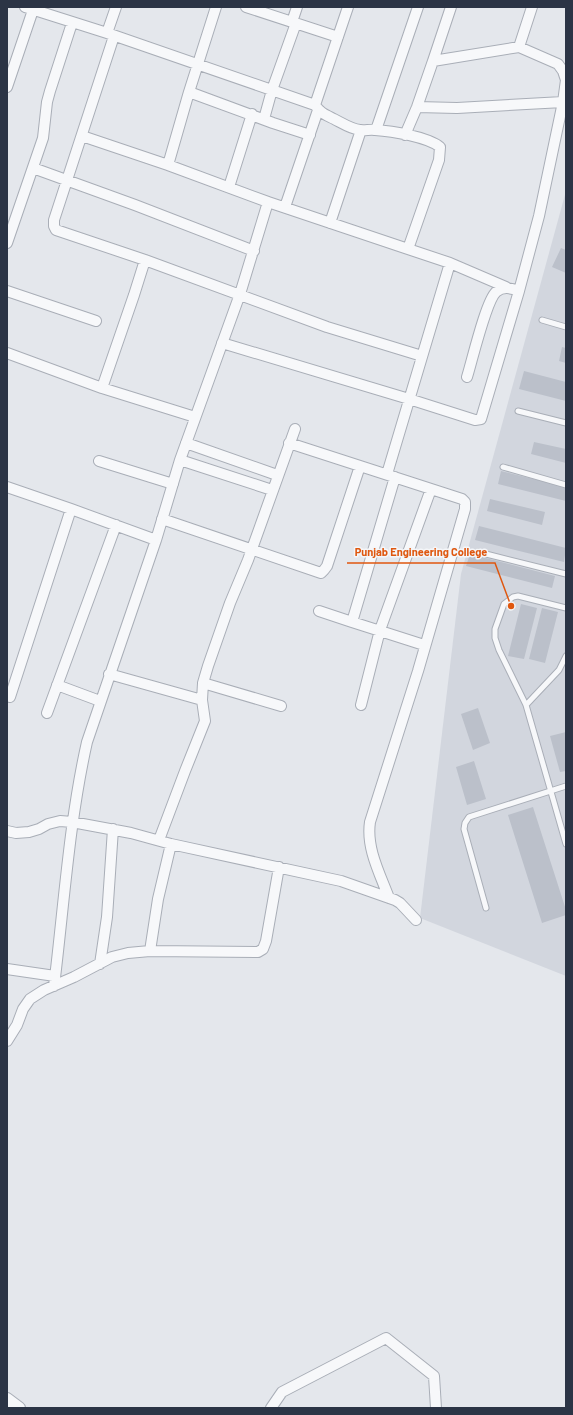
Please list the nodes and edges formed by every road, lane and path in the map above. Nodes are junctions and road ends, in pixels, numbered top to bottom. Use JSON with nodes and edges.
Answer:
{"nodes":[{"id":1,"x":116,"y":7,"type":"edge"},
{"id":2,"x":216,"y":7,"type":"edge"},
{"id":3,"x":246,"y":7,"type":"edge"},
{"id":4,"x":296,"y":7,"type":"edge"},
{"id":5,"x":348,"y":7,"type":"edge"},
{"id":6,"x":418,"y":7,"type":"edge"},
{"id":7,"x":451,"y":7,"type":"edge"},
{"id":8,"x":532,"y":7,"type":"edge"},
{"id":9,"x":29,"y":8,"type":"edge"},
{"id":10,"x":72,"y":23,"type":"junction"},
{"id":11,"x":294,"y":23,"type":"junction"},
{"id":12,"x":110,"y":35,"type":"junction"},
{"id":13,"x":338,"y":37,"type":"junction"},
{"id":14,"x":519,"y":47,"type":"junction"},
{"id":15,"x":433,"y":61,"type":"junction"},
{"id":16,"x":562,"y":63,"type":"edge"},
{"id":17,"x":198,"y":65,"type":"junction"},
{"id":18,"x":7,"y":87,"type":"edge"},
{"id":19,"x":272,"y":90,"type":"junction"},
{"id":20,"x":189,"y":92,"type":"junction"},
{"id":21,"x":563,"y":102,"type":"junction"},
{"id":22,"x":317,"y":107,"type":"junction"},
{"id":23,"x":417,"y":107,"type":"junction"},
{"id":24,"x":252,"y":114,"type":"junction"},
{"id":25,"x":264,"y":119,"type":"junction"},
{"id":26,"x":361,"y":130,"type":"junction"},
{"id":27,"x":376,"y":130,"type":"junction"},
{"id":28,"x":310,"y":135,"type":"junction"},
{"id":29,"x":405,"y":135,"type":"junction"},
{"id":30,"x":82,"y":136,"type":"junction"},
{"id":31,"x":168,"y":165,"type":"junction"},
{"id":32,"x":33,"y":168,"type":"junction"},
{"id":33,"x":66,"y":179,"type":"junction"},
{"id":34,"x":229,"y":187,"type":"junction"},
{"id":35,"x":268,"y":202,"type":"junction"},
{"id":36,"x":285,"y":207,"type":"junction"},
{"id":37,"x":330,"y":223,"type":"junction"},
{"id":38,"x":7,"y":243,"type":"edge"},
{"id":39,"x":408,"y":249,"type":"junction"},
{"id":40,"x":254,"y":251,"type":"junction"},
{"id":41,"x":145,"y":260,"type":"junction"},
{"id":42,"x":450,"y":263,"type":"junction"},
{"id":43,"x":506,"y":287,"type":"junction"},
{"id":44,"x":7,"y":291,"type":"edge"},
{"id":45,"x":519,"y":291,"type":"junction"},
{"id":46,"x":240,"y":294,"type":"junction"},
{"id":47,"x":542,"y":320,"type":"dead end"},
{"id":48,"x":96,"y":321,"type":"dead end"},
{"id":49,"x":566,"y":327,"type":"edge"},
{"id":50,"x":222,"y":343,"type":"junction"},
{"id":51,"x":7,"y":353,"type":"edge"},
{"id":52,"x":422,"y":356,"type":"junction"},
{"id":53,"x":467,"y":377,"type":"dead end"},
{"id":54,"x":102,"y":388,"type":"junction"},
{"id":55,"x":410,"y":399,"type":"junction"},
{"id":56,"x":518,"y":411,"type":"dead end"},
{"id":57,"x":195,"y":417,"type":"junction"},
{"id":58,"x":566,"y":423,"type":"edge"},
{"id":59,"x":295,"y":429,"type":"dead end"},
{"id":60,"x":186,"y":443,"type":"junction"},
{"id":61,"x":289,"y":443,"type":"junction"},
{"id":62,"x":180,"y":460,"type":"junction"},
{"id":63,"x":99,"y":461,"type":"dead end"},
{"id":64,"x":360,"y":466,"type":"junction"},
{"id":65,"x":503,"y":467,"type":"dead end"},
{"id":66,"x":278,"y":475,"type":"junction"},
{"id":67,"x":391,"y":476,"type":"junction"},
{"id":68,"x":173,"y":484,"type":"junction"},
{"id":69,"x":566,"y":485,"type":"edge"},
{"id":70,"x":7,"y":487,"type":"edge"},
{"id":71,"x":431,"y":489,"type":"junction"},
{"id":72,"x":272,"y":490,"type":"junction"},
{"id":73,"x":71,"y":509,"type":"junction"},
{"id":74,"x":162,"y":519,"type":"junction"},
{"id":75,"x":116,"y":525,"type":"junction"},
{"id":76,"x":156,"y":540,"type":"junction"},
{"id":77,"x":252,"y":549,"type":"junction"},
{"id":78,"x":478,"y":552,"type":"dead end"},
{"id":79,"x":566,"y":574,"type":"edge"},
{"id":80,"x":566,"y":608,"type":"edge"},
{"id":81,"x":319,"y":611,"type":"dead end"},
{"id":82,"x":352,"y":622,"type":"junction"},
{"id":83,"x":380,"y":630,"type":"junction"},
{"id":84,"x":424,"y":645,"type":"junction"},
{"id":85,"x":566,"y":656,"type":"edge"},
{"id":86,"x":109,"y":674,"type":"junction"},
{"id":87,"x":203,"y":682,"type":"junction"},
{"id":88,"x":57,"y":685,"type":"junction"},
{"id":89,"x":10,"y":697,"type":"dead end"},
{"id":90,"x":202,"y":700,"type":"junction"},
{"id":91,"x":100,"y":701,"type":"junction"},
{"id":92,"x":361,"y":705,"type":"dead end"},
{"id":93,"x":526,"y":705,"type":"junction"},
{"id":94,"x":281,"y":706,"type":"dead end"},
{"id":95,"x":47,"y":713,"type":"dead end"},
{"id":96,"x":566,"y":786,"type":"edge"},
{"id":97,"x":550,"y":791,"type":"junction"},
{"id":98,"x":72,"y":822,"type":"junction"},
{"id":99,"x":112,"y":829,"type":"junction"},
{"id":100,"x":7,"y":831,"type":"edge"},
{"id":101,"x":159,"y":840,"type":"junction"},
{"id":102,"x":171,"y":844,"type":"junction"},
{"id":103,"x":566,"y":844,"type":"edge"},
{"id":104,"x":279,"y":867,"type":"junction"},
{"id":105,"x":389,"y":898,"type":"junction"},
{"id":106,"x":486,"y":908,"type":"dead end"},
{"id":107,"x":416,"y":920,"type":"dead end"},
{"id":108,"x":150,"y":950,"type":"junction"},
{"id":109,"x":100,"y":964,"type":"junction"},
{"id":110,"x":7,"y":969,"type":"edge"},
{"id":111,"x":54,"y":981,"type":"junction"},
{"id":112,"x":7,"y":1041,"type":"edge"},
{"id":113,"x":7,"y":1399,"type":"edge"},
{"id":114,"x":20,"y":1408,"type":"edge"},
{"id":115,"x":271,"y":1408,"type":"edge"},
{"id":116,"x":436,"y":1408,"type":"edge"}],
"edges":[{"from":1,"to":12,"type":"street"},
{"from":2,"to":17,"type":"street"},
{"from":3,"to":11,"type":"street"},
{"from":4,"to":11,"type":"street"},
{"from":5,"to":13,"type":"street"},
{"from":6,"to":27,"type":"street"},
{"from":7,"to":15,"type":"street"},
{"from":8,"to":14,"type":"street"},
{"from":9,"to":10,"type":"street"},
{"from":9,"to":18,"type":"street"},
{"from":10,"to":12,"type":"street"},
{"from":10,"to":32,"type":"street"},
{"from":11,"to":13,"type":"street"},
{"from":11,"to":19,"type":"street"},
{"from":12,"to":17,"type":"street"},
{"from":12,"to":30,"type":"street"},
{"from":13,"to":22,"type":"street"},
{"from":14,"to":15,"type":"street"},
{"from":14,"to":16,"type":"street"},
{"from":15,"to":23,"type":"street"},
{"from":16,"to":21,"type":"street"},
{"from":17,"to":19,"type":"street"},
{"from":17,"to":20,"type":"street"},
{"from":19,"to":22,"type":"street"},
{"from":19,"to":25,"type":"street"},
{"from":20,"to":24,"type":"street"},
{"from":20,"to":31,"type":"street"},
{"from":21,"to":23,"type":"street"},
{"from":21,"to":45,"type":"street"},
{"from":22,"to":26,"type":"street"},
{"from":22,"to":28,"type":"street"},
{"from":23,"to":29,"type":"street"},
{"from":24,"to":25,"type":"street"},
{"from":24,"to":34,"type":"street"},
{"from":25,"to":28,"type":"street"},
{"from":26,"to":27,"type":"street"},
{"from":26,"to":37,"type":"street"},
{"from":27,"to":29,"type":"street"},
{"from":28,"to":36,"type":"street"},
{"from":29,"to":39,"type":"street"},
{"from":30,"to":31,"type":"street"},
{"from":30,"to":33,"type":"street"},
{"from":31,"to":34,"type":"street"},
{"from":32,"to":33,"type":"street"},
{"from":32,"to":38,"type":"street"},
{"from":33,"to":40,"type":"street"},
{"from":33,"to":41,"type":"street"},
{"from":34,"to":35,"type":"street"},
{"from":35,"to":36,"type":"street"},
{"from":35,"to":40,"type":"street"},
{"from":36,"to":37,"type":"street"},
{"from":37,"to":39,"type":"street"},
{"from":39,"to":42,"type":"street"},
{"from":40,"to":46,"type":"street"},
{"from":41,"to":46,"type":"street"},
{"from":41,"to":54,"type":"street"},
{"from":42,"to":43,"type":"street"},
{"from":42,"to":52,"type":"street"},
{"from":43,"to":45,"type":"street"},
{"from":43,"to":53,"type":"street"},
{"from":44,"to":48,"type":"street"},
{"from":45,"to":55,"type":"street"},
{"from":46,"to":50,"type":"street"},
{"from":46,"to":52,"type":"street"},
{"from":47,"to":49,"type":"lane"},
{"from":50,"to":55,"type":"street"},
{"from":50,"to":57,"type":"street"},
{"from":51,"to":54,"type":"street"},
{"from":52,"to":55,"type":"street"},
{"from":54,"to":57,"type":"street"},
{"from":55,"to":67,"type":"street"},
{"from":56,"to":58,"type":"lane"},
{"from":57,"to":60,"type":"street"},
{"from":59,"to":61,"type":"street"},
{"from":60,"to":62,"type":"street"},
{"from":60,"to":66,"type":"street"},
{"from":61,"to":64,"type":"street"},
{"from":61,"to":66,"type":"street"},
{"from":62,"to":68,"type":"street"},
{"from":62,"to":72,"type":"street"},
{"from":63,"to":68,"type":"street"},
{"from":64,"to":67,"type":"street"},
{"from":64,"to":77,"type":"street"},
{"from":65,"to":69,"type":"lane"},
{"from":66,"to":72,"type":"street"},
{"from":67,"to":71,"type":"street"},
{"from":67,"to":82,"type":"street"},
{"from":68,"to":74,"type":"street"},
{"from":70,"to":73,"type":"street"},
{"from":71,"to":83,"type":"street"},
{"from":71,"to":84,"type":"street"},
{"from":72,"to":77,"type":"street"},
{"from":73,"to":75,"type":"street"},
{"from":73,"to":89,"type":"street"},
{"from":74,"to":76,"type":"street"},
{"from":74,"to":77,"type":"street"},
{"from":75,"to":76,"type":"street"},
{"from":75,"to":88,"type":"street"},
{"from":76,"to":86,"type":"street"},
{"from":77,"to":87,"type":"street"},
{"from":78,"to":79,"type":"lane"},
{"from":80,"to":93,"type":"lane"},
{"from":81,"to":82,"type":"street"},
{"from":82,"to":83,"type":"street"},
{"from":83,"to":84,"type":"street"},
{"from":83,"to":92,"type":"street"},
{"from":84,"to":105,"type":"street"},
{"from":85,"to":93,"type":"lane"},
{"from":86,"to":90,"type":"street"},
{"from":86,"to":91,"type":"street"},
{"from":87,"to":90,"type":"street"},
{"from":87,"to":94,"type":"street"},
{"from":88,"to":91,"type":"street"},
{"from":88,"to":95,"type":"street"},
{"from":90,"to":101,"type":"street"},
{"from":91,"to":98,"type":"street"},
{"from":93,"to":97,"type":"lane"},
{"from":96,"to":97,"type":"lane"},
{"from":97,"to":103,"type":"lane"},
{"from":97,"to":106,"type":"lane"},
{"from":98,"to":99,"type":"street"},
{"from":98,"to":100,"type":"street"},
{"from":98,"to":111,"type":"street"},
{"from":99,"to":101,"type":"street"},
{"from":99,"to":109,"type":"street"},
{"from":101,"to":102,"type":"street"},
{"from":102,"to":104,"type":"street"},
{"from":102,"to":108,"type":"street"},
{"from":104,"to":105,"type":"street"},
{"from":104,"to":108,"type":"street"},
{"from":105,"to":107,"type":"street"},
{"from":108,"to":109,"type":"street"},
{"from":109,"to":111,"type":"street"},
{"from":110,"to":111,"type":"street"},
{"from":111,"to":112,"type":"street"},
{"from":113,"to":114,"type":"street"},
{"from":115,"to":116,"type":"street"}]}
